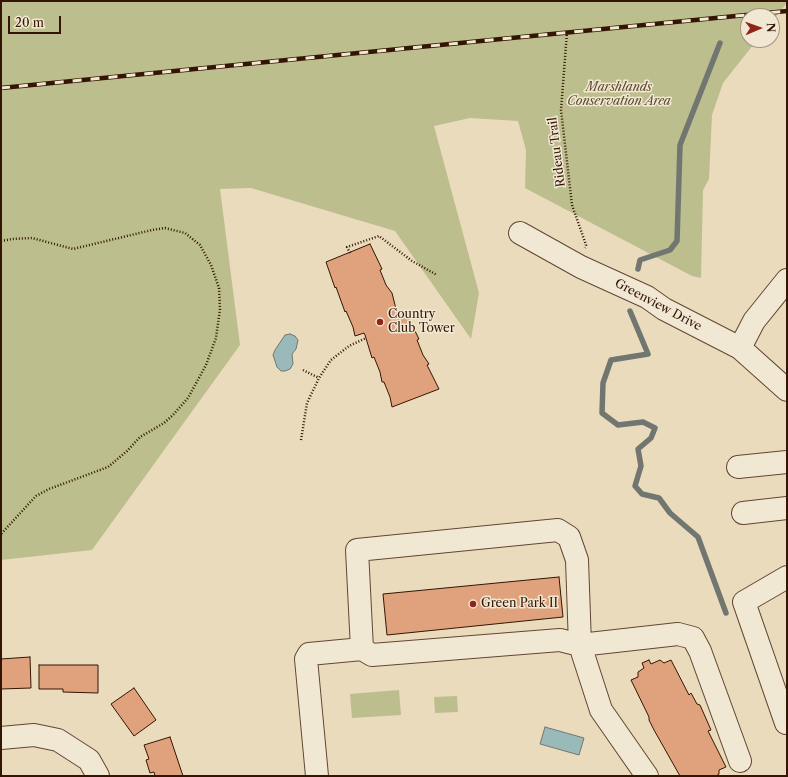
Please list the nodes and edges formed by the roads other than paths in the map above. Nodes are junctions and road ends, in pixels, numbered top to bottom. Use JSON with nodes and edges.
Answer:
{"nodes":[{"id":1,"x":520,"y":233,"type":"dead end"},
{"id":2,"x":787,"y":280,"type":"edge"},
{"id":3,"x":740,"y":348,"type":"junction"},
{"id":4,"x":787,"y":390,"type":"edge"},
{"id":5,"x":787,"y":462,"type":"edge"},
{"id":6,"x":738,"y":467,"type":"dead end"},
{"id":7,"x":787,"y":508,"type":"edge"},
{"id":8,"x":743,"y":513,"type":"dead end"},
{"id":9,"x":787,"y":577,"type":"edge"},
{"id":10,"x":580,"y":645,"type":"junction"},
{"id":11,"x":362,"y":649,"type":"junction"},
{"id":12,"x":786,"y":723,"type":"dead end"},
{"id":13,"x":1,"y":738,"type":"edge"},
{"id":14,"x":740,"y":761,"type":"dead end"},
{"id":15,"x":98,"y":776,"type":"edge"},
{"id":16,"x":317,"y":776,"type":"edge"},
{"id":17,"x":647,"y":776,"type":"edge"}],
"edges":[{"from":1,"to":3,"type":"street","name":"Greenview Drive"},
{"from":2,"to":3,"type":"street"},
{"from":3,"to":4,"type":"street","name":"Greenview Drive"},
{"from":5,"to":6,"type":"street"},
{"from":7,"to":8,"type":"street"},
{"from":9,"to":12,"type":"street"},
{"from":10,"to":11,"type":"street"},
{"from":10,"to":11,"type":"street"},
{"from":10,"to":14,"type":"street"},
{"from":10,"to":17,"type":"street"},
{"from":11,"to":16,"type":"street"},
{"from":13,"to":15,"type":"street"}]}
